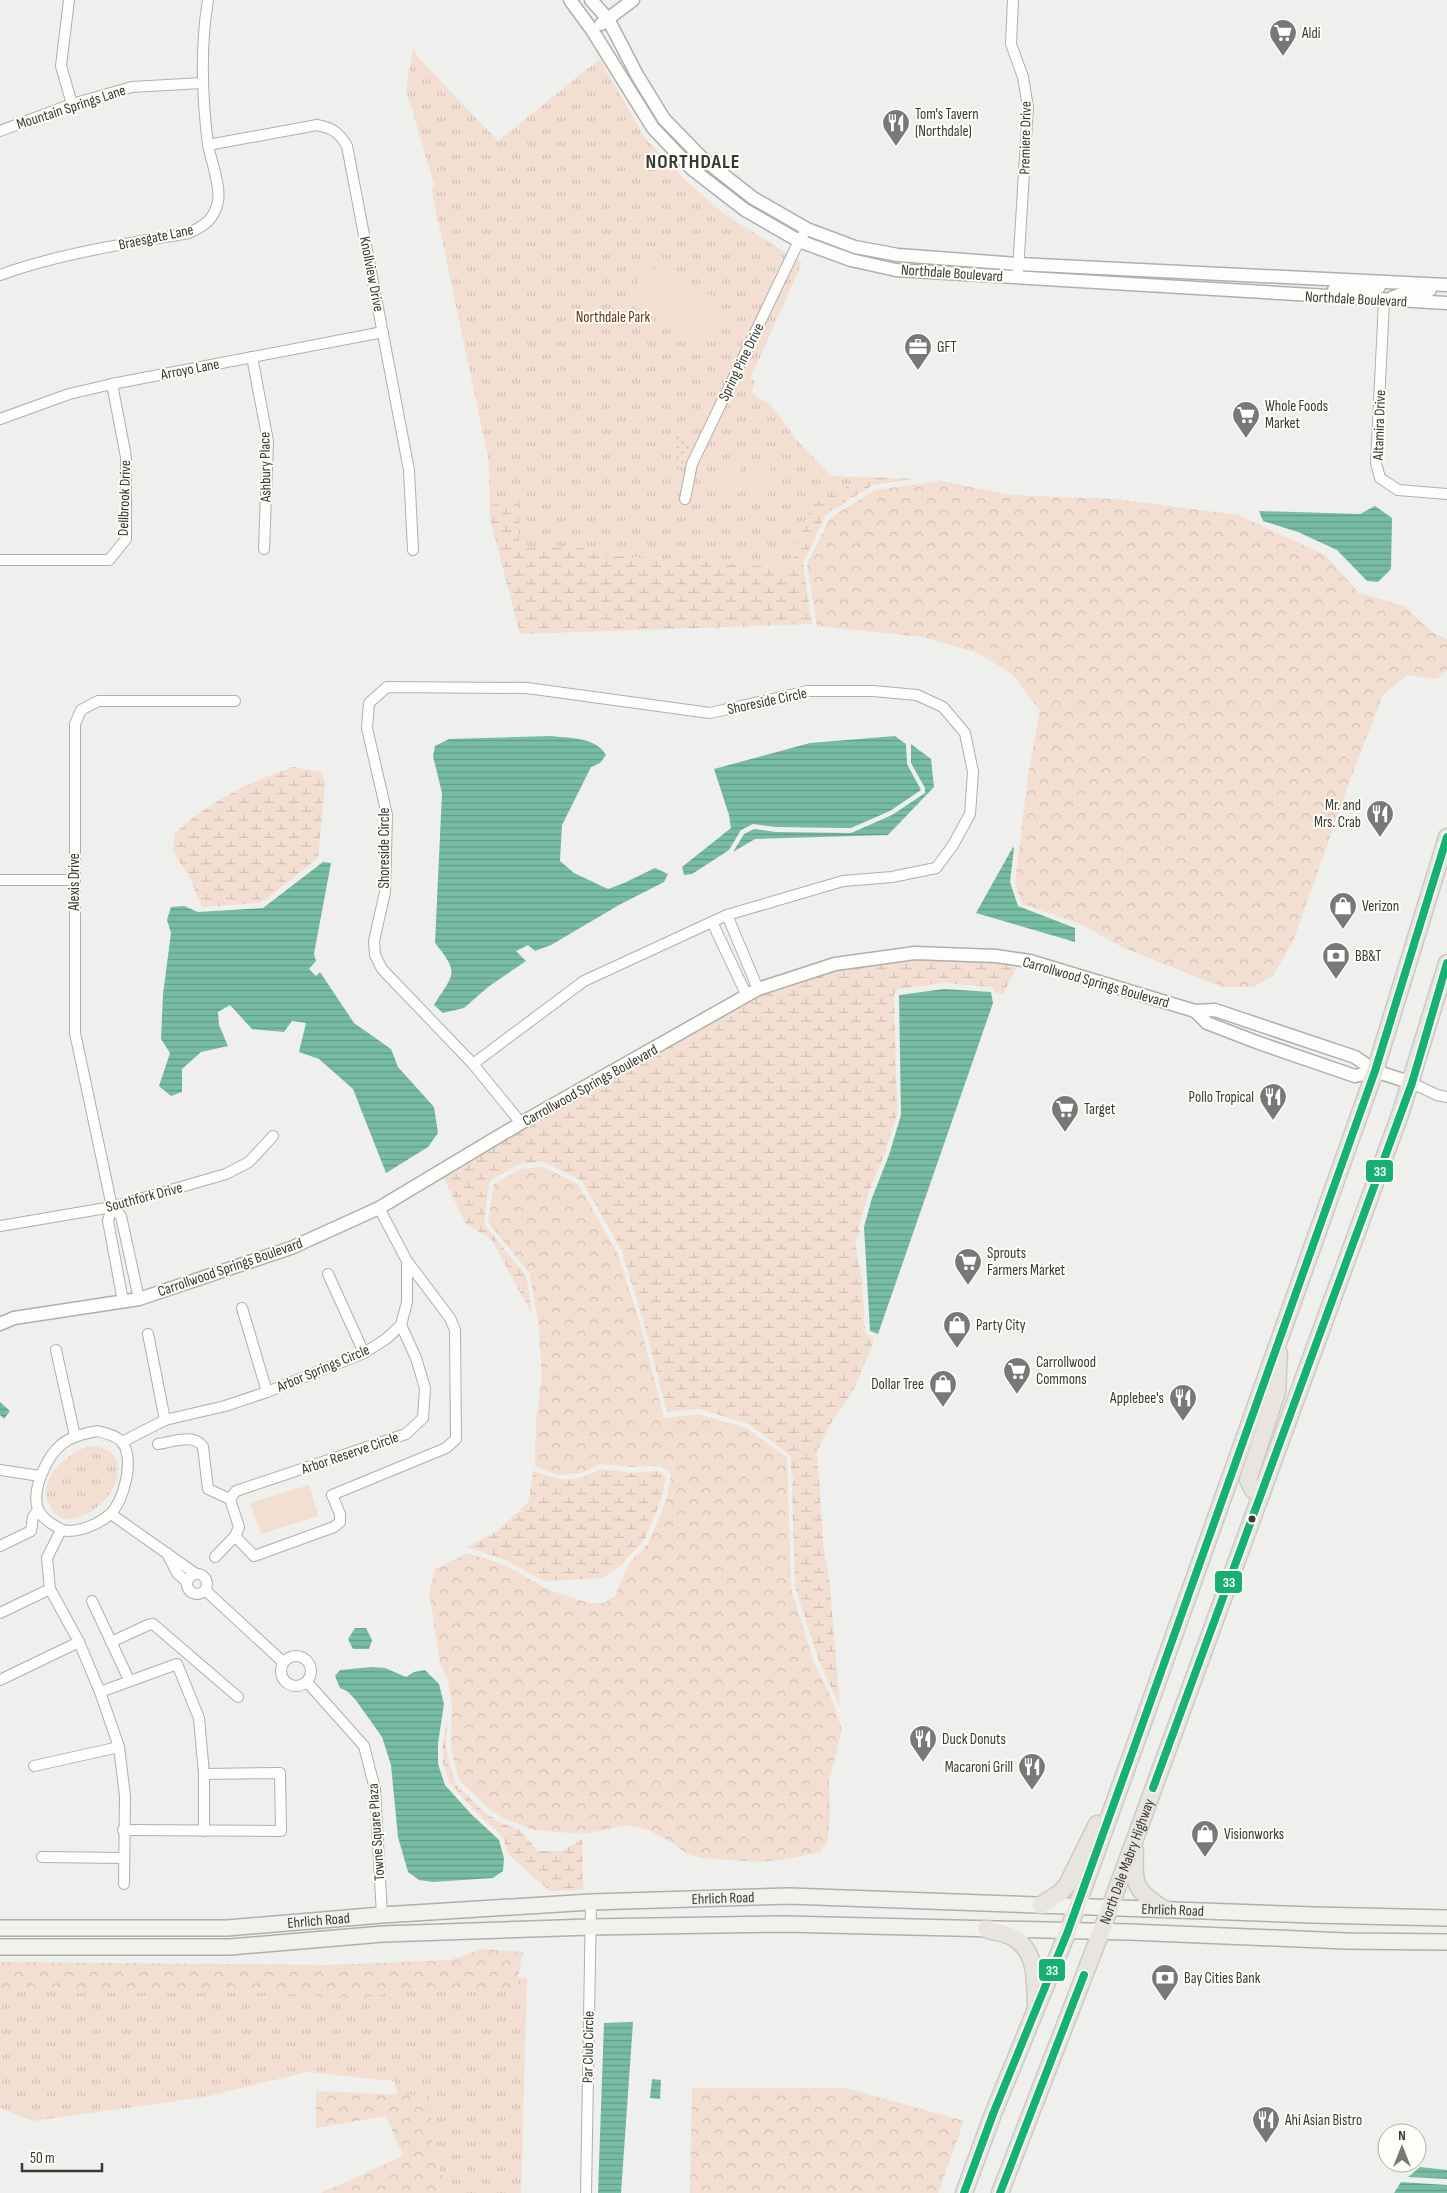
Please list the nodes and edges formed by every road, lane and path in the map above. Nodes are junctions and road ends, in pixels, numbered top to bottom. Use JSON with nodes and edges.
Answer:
{"nodes":[{"id":1,"x":69,"y":0,"type":"edge"},
{"id":2,"x":208,"y":0,"type":"edge"},
{"id":3,"x":570,"y":0,"type":"edge"},
{"id":4,"x":591,"y":0,"type":"edge"},
{"id":5,"x":633,"y":0,"type":"edge"},
{"id":6,"x":1013,"y":0,"type":"edge"},
{"id":7,"x":608,"y":19,"type":"junction"},
{"id":8,"x":592,"y":30,"type":"junction"},
{"id":9,"x":202,"y":84,"type":"junction"},
{"id":10,"x":72,"y":104,"type":"junction"},
{"id":11,"x":0,"y":131,"type":"edge"},
{"id":12,"x":208,"y":145,"type":"junction"},
{"id":13,"x":807,"y":229,"type":"junction"},
{"id":14,"x":799,"y":241,"type":"junction"},
{"id":15,"x":1018,"y":264,"type":"junction"},
{"id":16,"x":1196,"y":272,"type":"junction"},
{"id":17,"x":0,"y":275,"type":"edge"},
{"id":18,"x":1018,"y":278,"type":"junction"},
{"id":19,"x":1386,"y":282,"type":"junction"},
{"id":20,"x":1447,"y":286,"type":"edge"},
{"id":21,"x":1195,"y":289,"type":"junction"},
{"id":22,"x":1297,"y":295,"type":"junction"},
{"id":23,"x":1384,"y":301,"type":"junction"},
{"id":24,"x":1447,"y":303,"type":"edge"},
{"id":25,"x":383,"y":332,"type":"junction"},
{"id":26,"x":252,"y":357,"type":"junction"},
{"id":27,"x":112,"y":384,"type":"junction"},
{"id":28,"x":0,"y":419,"type":"edge"},
{"id":29,"x":1447,"y":494,"type":"edge"},
{"id":30,"x":685,"y":499,"type":"dead end"},
{"id":31,"x":264,"y":549,"type":"dead end"},
{"id":32,"x":413,"y":550,"type":"dead end"},
{"id":33,"x":0,"y":560,"type":"edge"},
{"id":34,"x":235,"y":701,"type":"dead end"},
{"id":35,"x":1447,"y":837,"type":"edge"},
{"id":36,"x":0,"y":880,"type":"edge"},
{"id":37,"x":74,"y":880,"type":"junction"},
{"id":38,"x":727,"y":915,"type":"junction"},
{"id":39,"x":712,"y":922,"type":"junction"},
{"id":40,"x":1447,"y":962,"type":"edge"},
{"id":41,"x":753,"y":992,"type":"junction"},
{"id":42,"x":1195,"y":1011,"type":"junction"},
{"id":43,"x":473,"y":1064,"type":"junction"},
{"id":44,"x":1375,"y":1071,"type":"junction"},
{"id":45,"x":1412,"y":1083,"type":"junction"},
{"id":46,"x":1447,"y":1097,"type":"edge"},
{"id":47,"x":521,"y":1123,"type":"junction"},
{"id":48,"x":272,"y":1136,"type":"dead end"},
{"id":49,"x":112,"y":1207,"type":"junction"},
{"id":50,"x":379,"y":1208,"type":"junction"},
{"id":51,"x":0,"y":1226,"type":"edge"},
{"id":52,"x":406,"y":1259,"type":"junction"},
{"id":53,"x":328,"y":1274,"type":"dead end"},
{"id":54,"x":138,"y":1299,"type":"junction"},
{"id":55,"x":123,"y":1301,"type":"junction"},
{"id":56,"x":242,"y":1308,"type":"dead end"},
{"id":57,"x":0,"y":1324,"type":"edge"},
{"id":58,"x":401,"y":1325,"type":"junction"},
{"id":59,"x":148,"y":1334,"type":"dead end"},
{"id":60,"x":1279,"y":1339,"type":"junction"},
{"id":61,"x":56,"y":1350,"type":"dead end"},
{"id":62,"x":364,"y":1353,"type":"junction"},
{"id":63,"x":267,"y":1392,"type":"junction"},
{"id":64,"x":165,"y":1420,"type":"junction"},
{"id":65,"x":76,"y":1436,"type":"junction"},
{"id":66,"x":122,"y":1442,"type":"junction"},
{"id":67,"x":158,"y":1444,"type":"dead end"},
{"id":68,"x":0,"y":1470,"type":"edge"},
{"id":69,"x":40,"y":1476,"type":"junction"},
{"id":70,"x":1262,"y":1493,"type":"junction"},
{"id":71,"x":233,"y":1495,"type":"junction"},
{"id":72,"x":38,"y":1510,"type":"junction"},
{"id":73,"x":111,"y":1514,"type":"junction"},
{"id":74,"x":61,"y":1530,"type":"junction"},
{"id":75,"x":235,"y":1536,"type":"junction"},
{"id":76,"x":0,"y":1546,"type":"edge"},
{"id":77,"x":166,"y":1552,"type":"junction"},
{"id":78,"x":214,"y":1557,"type":"dead end"},
{"id":79,"x":196,"y":1574,"type":"junction"},
{"id":80,"x":187,"y":1582,"type":"junction"},
{"id":81,"x":50,"y":1589,"type":"junction"},
{"id":82,"x":205,"y":1590,"type":"junction"},
{"id":83,"x":92,"y":1601,"type":"dead end"},
{"id":84,"x":0,"y":1613,"type":"edge"},
{"id":85,"x":79,"y":1642,"type":"junction"},
{"id":86,"x":111,"y":1642,"type":"junction"},
{"id":87,"x":189,"y":1655,"type":"junction"},
{"id":88,"x":283,"y":1662,"type":"junction"},
{"id":89,"x":177,"y":1664,"type":"junction"},
{"id":90,"x":0,"y":1680,"type":"edge"},
{"id":91,"x":129,"y":1680,"type":"junction"},
{"id":92,"x":307,"y":1682,"type":"junction"},
{"id":93,"x":100,"y":1692,"type":"junction"},
{"id":94,"x":238,"y":1696,"type":"dead end"},
{"id":95,"x":119,"y":1748,"type":"junction"},
{"id":96,"x":34,"y":1766,"type":"dead end"},
{"id":97,"x":204,"y":1774,"type":"junction"},
{"id":98,"x":1122,"y":1781,"type":"junction"},
{"id":99,"x":124,"y":1830,"type":"junction"},
{"id":100,"x":204,"y":1831,"type":"junction"},
{"id":101,"x":1135,"y":1837,"type":"junction"},
{"id":102,"x":42,"y":1857,"type":"dead end"},
{"id":103,"x":124,"y":1858,"type":"junction"},
{"id":104,"x":124,"y":1884,"type":"dead end"},
{"id":105,"x":591,"y":1902,"type":"junction"},
{"id":106,"x":1041,"y":1905,"type":"junction"},
{"id":107,"x":1078,"y":1906,"type":"junction"},
{"id":108,"x":1110,"y":1907,"type":"junction"},
{"id":109,"x":1164,"y":1908,"type":"junction"},
{"id":110,"x":382,"y":1915,"type":"junction"},
{"id":111,"x":1447,"y":1918,"type":"edge"},
{"id":112,"x":590,"y":1927,"type":"junction"},
{"id":113,"x":0,"y":1928,"type":"edge"},
{"id":114,"x":986,"y":1929,"type":"junction"},
{"id":115,"x":1068,"y":1931,"type":"junction"},
{"id":116,"x":1101,"y":1932,"type":"junction"},
{"id":117,"x":1447,"y":1942,"type":"edge"},
{"id":118,"x":0,"y":1947,"type":"edge"},
{"id":119,"x":1036,"y":2011,"type":"junction"},
{"id":120,"x":586,"y":2193,"type":"edge"},
{"id":121,"x":964,"y":2193,"type":"edge"},
{"id":122,"x":1000,"y":2193,"type":"edge"}],
"edges":[{"from":1,"to":10,"type":"street"},
{"from":2,"to":9,"type":"street","name":"Braesgate Lane"},
{"from":3,"to":8,"type":"street","name":"Northdale Boulevard"},
{"from":4,"to":7,"type":"street","name":"Northdale Boulevard"},
{"from":5,"to":7,"type":"street"},
{"from":6,"to":15,"type":"street","name":"Premiere Drive"},
{"from":7,"to":8,"type":"street"},
{"from":7,"to":13,"type":"street","name":"Northdale Boulevard"},
{"from":8,"to":14,"type":"street","name":"Northdale Boulevard"},
{"from":9,"to":10,"type":"street","name":"Mountain Springs Lane"},
{"from":9,"to":12,"type":"street","name":"Braesgate Lane"},
{"from":10,"to":11,"type":"street","name":"Mountain Springs Lane"},
{"from":12,"to":17,"type":"street","name":"Braesgate Lane"},
{"from":12,"to":25,"type":"street","name":"Knollview Drive"},
{"from":13,"to":14,"type":"street","name":"Spring Pine Drive"},
{"from":13,"to":15,"type":"street","name":"Northdale Boulevard"},
{"from":14,"to":18,"type":"street","name":"Northdale Boulevard"},
{"from":14,"to":30,"type":"street","name":"Spring Pine Drive"},
{"from":15,"to":16,"type":"street","name":"Northdale Boulevard"},
{"from":15,"to":18,"type":"street","name":"Premiere Drive"},
{"from":16,"to":19,"type":"street","name":"Northdale Boulevard"},
{"from":16,"to":21,"type":"street"},
{"from":18,"to":21,"type":"street","name":"Northdale Boulevard"},
{"from":19,"to":20,"type":"street","name":"Northdale Boulevard"},
{"from":19,"to":22,"type":"street"},
{"from":20,"to":23,"type":"street"},
{"from":21,"to":22,"type":"street","name":"Northdale Boulevard"},
{"from":22,"to":23,"type":"street","name":"Northdale Boulevard"},
{"from":23,"to":24,"type":"street","name":"Northdale Boulevard"},
{"from":23,"to":29,"type":"street","name":"Altamira Drive"},
{"from":25,"to":26,"type":"street","name":"Arroyo Lane"},
{"from":25,"to":32,"type":"street","name":"Knollview Drive"},
{"from":26,"to":27,"type":"street","name":"Arroyo Lane"},
{"from":26,"to":31,"type":"street","name":"Ashbury Place"},
{"from":27,"to":28,"type":"street","name":"Arroyo Lane"},
{"from":27,"to":33,"type":"street","name":"Dellbrook Drive"},
{"from":34,"to":37,"type":"street","name":"Alexis Drive"},
{"from":35,"to":44,"type":"main road","name":"North Dale Mabry Highway"},
{"from":36,"to":37,"type":"street"},
{"from":37,"to":49,"type":"street","name":"Alexis Drive"},
{"from":38,"to":39,"type":"street","name":"Shoreside Circle"},
{"from":38,"to":41,"type":"street"},
{"from":38,"to":43,"type":"street","name":"Shoreside Circle"},
{"from":39,"to":41,"type":"street"},
{"from":39,"to":43,"type":"street","name":"Shoreside Circle"},
{"from":40,"to":45,"type":"main road","name":"North Dale Mabry Highway"},
{"from":41,"to":42,"type":"street","name":"Carrollwood Springs Boulevard"},
{"from":41,"to":47,"type":"street","name":"Carrollwood Springs Boulevard"},
{"from":42,"to":44,"type":"street","name":"Carrollwood Springs Boulevard"},
{"from":42,"to":44,"type":"street","name":"Carrollwood Springs Boulevard"},
{"from":43,"to":47,"type":"street","name":"Shoreside Circle"},
{"from":44,"to":45,"type":"street","name":"Carrollwood Springs Boulevard"},
{"from":44,"to":60,"type":"main road","name":"North Dale Mabry Highway"},
{"from":45,"to":46,"type":"street"},
{"from":45,"to":70,"type":"main road","name":"North Dale Mabry Highway"},
{"from":47,"to":50,"type":"street","name":"Carrollwood Springs Boulevard"},
{"from":48,"to":49,"type":"street","name":"Southfork Drive"},
{"from":49,"to":51,"type":"street","name":"Southfork Drive"},
{"from":49,"to":54,"type":"street","name":"Alexis Drive"},
{"from":49,"to":55,"type":"street","name":"Alexis Drive"},
{"from":50,"to":52,"type":"street"},
{"from":50,"to":54,"type":"street","name":"Carrollwood Springs Boulevard"},
{"from":52,"to":58,"type":"street"},
{"from":52,"to":75,"type":"street"},
{"from":53,"to":62,"type":"street"},
{"from":54,"to":55,"type":"street","name":"Carrollwood Springs Boulevard"},
{"from":55,"to":57,"type":"street","name":"Carrollwood Springs Boulevard"},
{"from":56,"to":63,"type":"street"},
{"from":58,"to":62,"type":"street","name":"Arbor Springs Circle"},
{"from":58,"to":71,"type":"street","name":"Arbor Reserve Circle"},
{"from":59,"to":64,"type":"street"},
{"from":60,"to":70,"type":"main road"},
{"from":60,"to":98,"type":"main road","name":"North Dale Mabry Highway"},
{"from":61,"to":65,"type":"street"},
{"from":62,"to":63,"type":"street","name":"Arbor Springs Circle"},
{"from":63,"to":64,"type":"street","name":"Arbor Springs Circle"},
{"from":64,"to":66,"type":"street","name":"Arbor Springs Circle"},
{"from":65,"to":66,"type":"street"},
{"from":65,"to":69,"type":"street"},
{"from":66,"to":73,"type":"street"},
{"from":67,"to":71,"type":"street"},
{"from":68,"to":69,"type":"street"},
{"from":69,"to":72,"type":"street"},
{"from":70,"to":101,"type":"main road","name":"North Dale Mabry Highway"},
{"from":71,"to":75,"type":"street"},
{"from":72,"to":74,"type":"street"},
{"from":72,"to":76,"type":"street"},
{"from":73,"to":74,"type":"street"},
{"from":73,"to":77,"type":"street"},
{"from":74,"to":81,"type":"street"},
{"from":75,"to":78,"type":"street"},
{"from":77,"to":79,"type":"street"},
{"from":77,"to":80,"type":"street"},
{"from":79,"to":80,"type":"street"},
{"from":79,"to":82,"type":"street"},
{"from":80,"to":82,"type":"street"},
{"from":81,"to":84,"type":"street"},
{"from":81,"to":85,"type":"street"},
{"from":82,"to":88,"type":"street"},
{"from":83,"to":86,"type":"street"},
{"from":85,"to":90,"type":"street"},
{"from":85,"to":93,"type":"street"},
{"from":86,"to":87,"type":"street"},
{"from":86,"to":91,"type":"street"},
{"from":87,"to":89,"type":"street"},
{"from":87,"to":94,"type":"street"},
{"from":88,"to":92,"type":"street"},
{"from":88,"to":92,"type":"street"},
{"from":89,"to":91,"type":"street"},
{"from":89,"to":97,"type":"street"},
{"from":91,"to":93,"type":"street"},
{"from":92,"to":110,"type":"street","name":"Towne Square Plaza"},
{"from":93,"to":95,"type":"street"},
{"from":95,"to":96,"type":"street"},
{"from":95,"to":99,"type":"street"},
{"from":97,"to":100,"type":"street"},
{"from":97,"to":100,"type":"street"},
{"from":98,"to":106,"type":"main road"},
{"from":98,"to":107,"type":"main road","name":"North Dale Mabry Highway"},
{"from":99,"to":100,"type":"street"},
{"from":99,"to":103,"type":"street"},
{"from":101,"to":108,"type":"main road","name":"North Dale Mabry Highway"},
{"from":101,"to":109,"type":"main road"},
{"from":102,"to":103,"type":"street"},
{"from":103,"to":104,"type":"street"},
{"from":105,"to":106,"type":"main road","name":"Ehrlich Road"},
{"from":105,"to":110,"type":"main road","name":"Ehrlich Road"},
{"from":105,"to":112,"type":"street","name":"Par Club Circle"},
{"from":106,"to":107,"type":"main road","name":"Ehrlich Road"},
{"from":107,"to":108,"type":"main road","name":"Ehrlich Road"},
{"from":107,"to":115,"type":"main road","name":"North Dale Mabry Highway"},
{"from":108,"to":109,"type":"main road","name":"Ehrlich Road"},
{"from":108,"to":116,"type":"main road","name":"North Dale Mabry Highway"},
{"from":109,"to":111,"type":"main road","name":"Ehrlich Road"},
{"from":110,"to":113,"type":"main road","name":"Ehrlich Road"},
{"from":112,"to":114,"type":"main road","name":"Ehrlich Road"},
{"from":112,"to":118,"type":"main road","name":"Ehrlich Road"},
{"from":112,"to":120,"type":"street","name":"Par Club Circle"},
{"from":114,"to":115,"type":"main road","name":"Ehrlich Road"},
{"from":114,"to":119,"type":"main road"},
{"from":115,"to":116,"type":"main road","name":"Ehrlich Road"},
{"from":115,"to":119,"type":"main road","name":"North Dale Mabry Highway"},
{"from":116,"to":117,"type":"main road","name":"Ehrlich Road"},
{"from":116,"to":122,"type":"main road","name":"North Dale Mabry Highway"},
{"from":119,"to":121,"type":"main road","name":"North Dale Mabry Highway"}]}
